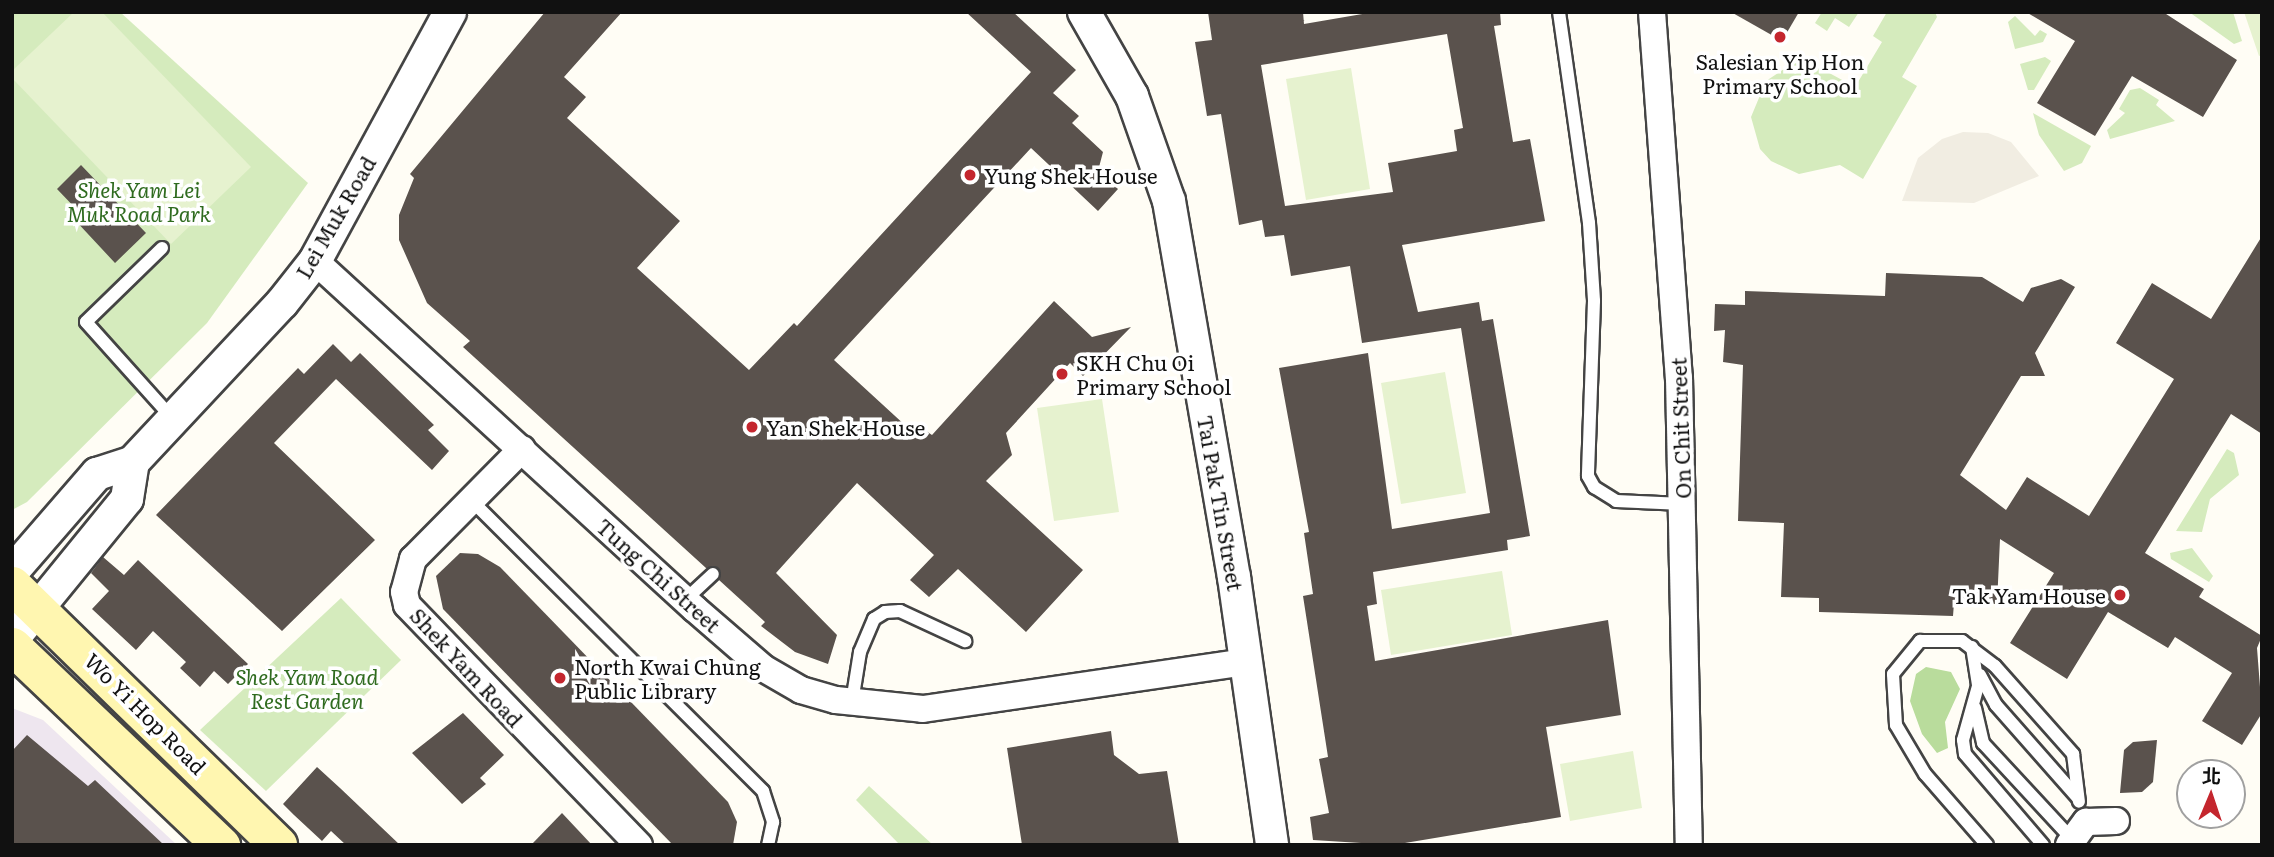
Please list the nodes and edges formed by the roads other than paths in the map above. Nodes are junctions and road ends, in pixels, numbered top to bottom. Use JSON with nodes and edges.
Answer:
{"nodes":[{"id":1,"x":1084,"y":12,"type":"edge"},
{"id":2,"x":1559,"y":12,"type":"edge"},
{"id":3,"x":1652,"y":12,"type":"edge"},
{"id":4,"x":444,"y":15,"type":"edge"},
{"id":5,"x":162,"y":248,"type":"dead end"},
{"id":6,"x":315,"y":261,"type":"junction"},
{"id":7,"x":175,"y":421,"type":"junction"},
{"id":8,"x":522,"y":449,"type":"junction"},
{"id":9,"x":133,"y":462,"type":"junction"},
{"id":10,"x":470,"y":499,"type":"junction"},
{"id":11,"x":1683,"y":504,"type":"junction"},
{"id":12,"x":12,"y":572,"type":"edge"},
{"id":13,"x":713,"y":574,"type":"dead end"},
{"id":14,"x":24,"y":596,"type":"edge"},
{"id":15,"x":685,"y":600,"type":"junction"},
{"id":16,"x":12,"y":640,"type":"edge"},
{"id":17,"x":965,"y":641,"type":"dead end"},
{"id":18,"x":12,"y":646,"type":"edge"},
{"id":19,"x":1972,"y":646,"type":"junction"},
{"id":20,"x":1247,"y":662,"type":"junction"},
{"id":21,"x":1979,"y":671,"type":"junction"},
{"id":22,"x":1976,"y":697,"type":"junction"},
{"id":23,"x":852,"y":702,"type":"junction"},
{"id":24,"x":2116,"y":821,"type":"dead end"},
{"id":25,"x":2076,"y":827,"type":"edge"},
{"id":26,"x":221,"y":845,"type":"edge"},
{"id":27,"x":278,"y":845,"type":"edge"},
{"id":28,"x":639,"y":845,"type":"edge"},
{"id":29,"x":768,"y":845,"type":"edge"},
{"id":30,"x":1272,"y":845,"type":"edge"},
{"id":31,"x":1689,"y":845,"type":"edge"},
{"id":32,"x":1987,"y":845,"type":"edge"},
{"id":33,"x":2043,"y":845,"type":"edge"}],
"edges":[{"from":1,"to":20,"type":"street","name":"Tai Pak Tin Street"},
{"from":2,"to":11,"type":"lane"},
{"from":3,"to":11,"type":"street","name":"On Chit Street"},
{"from":4,"to":6,"type":"street","name":"Lei Muk Road"},
{"from":5,"to":7,"type":"lane"},
{"from":6,"to":7,"type":"street","name":"Lei Muk Road"},
{"from":6,"to":8,"type":"street","name":"Tung Chi Street"},
{"from":7,"to":9,"type":"street","name":"Lei Muk Road"},
{"from":8,"to":10,"type":"street","name":"Shek Yam Road"},
{"from":8,"to":15,"type":"street","name":"Tung Chi Street"},
{"from":9,"to":12,"type":"street","name":"Lei Muk Road"},
{"from":9,"to":14,"type":"street"},
{"from":10,"to":28,"type":"street","name":"Shek Yam Road"},
{"from":10,"to":29,"type":"lane"},
{"from":11,"to":31,"type":"street","name":"On Chit Street"},
{"from":13,"to":15,"type":"lane"},
{"from":14,"to":16,"type":"street"},
{"from":14,"to":27,"type":"main road","name":"Wo Yi Hop Road"},
{"from":15,"to":23,"type":"street","name":"Tung Chi Street"},
{"from":17,"to":23,"type":"lane"},
{"from":18,"to":26,"type":"main road","name":"Wo Yi Hop Road"},
{"from":19,"to":21,"type":"lane"},
{"from":19,"to":25,"type":"lane"},
{"from":19,"to":32,"type":"lane"},
{"from":20,"to":23,"type":"street","name":"Tung Chi Street"},
{"from":20,"to":30,"type":"street","name":"Tai Pak Tin Street"},
{"from":21,"to":22,"type":"lane"},
{"from":21,"to":25,"type":"lane"},
{"from":22,"to":25,"type":"lane"},
{"from":22,"to":33,"type":"lane"},
{"from":24,"to":25,"type":"street"}]}
